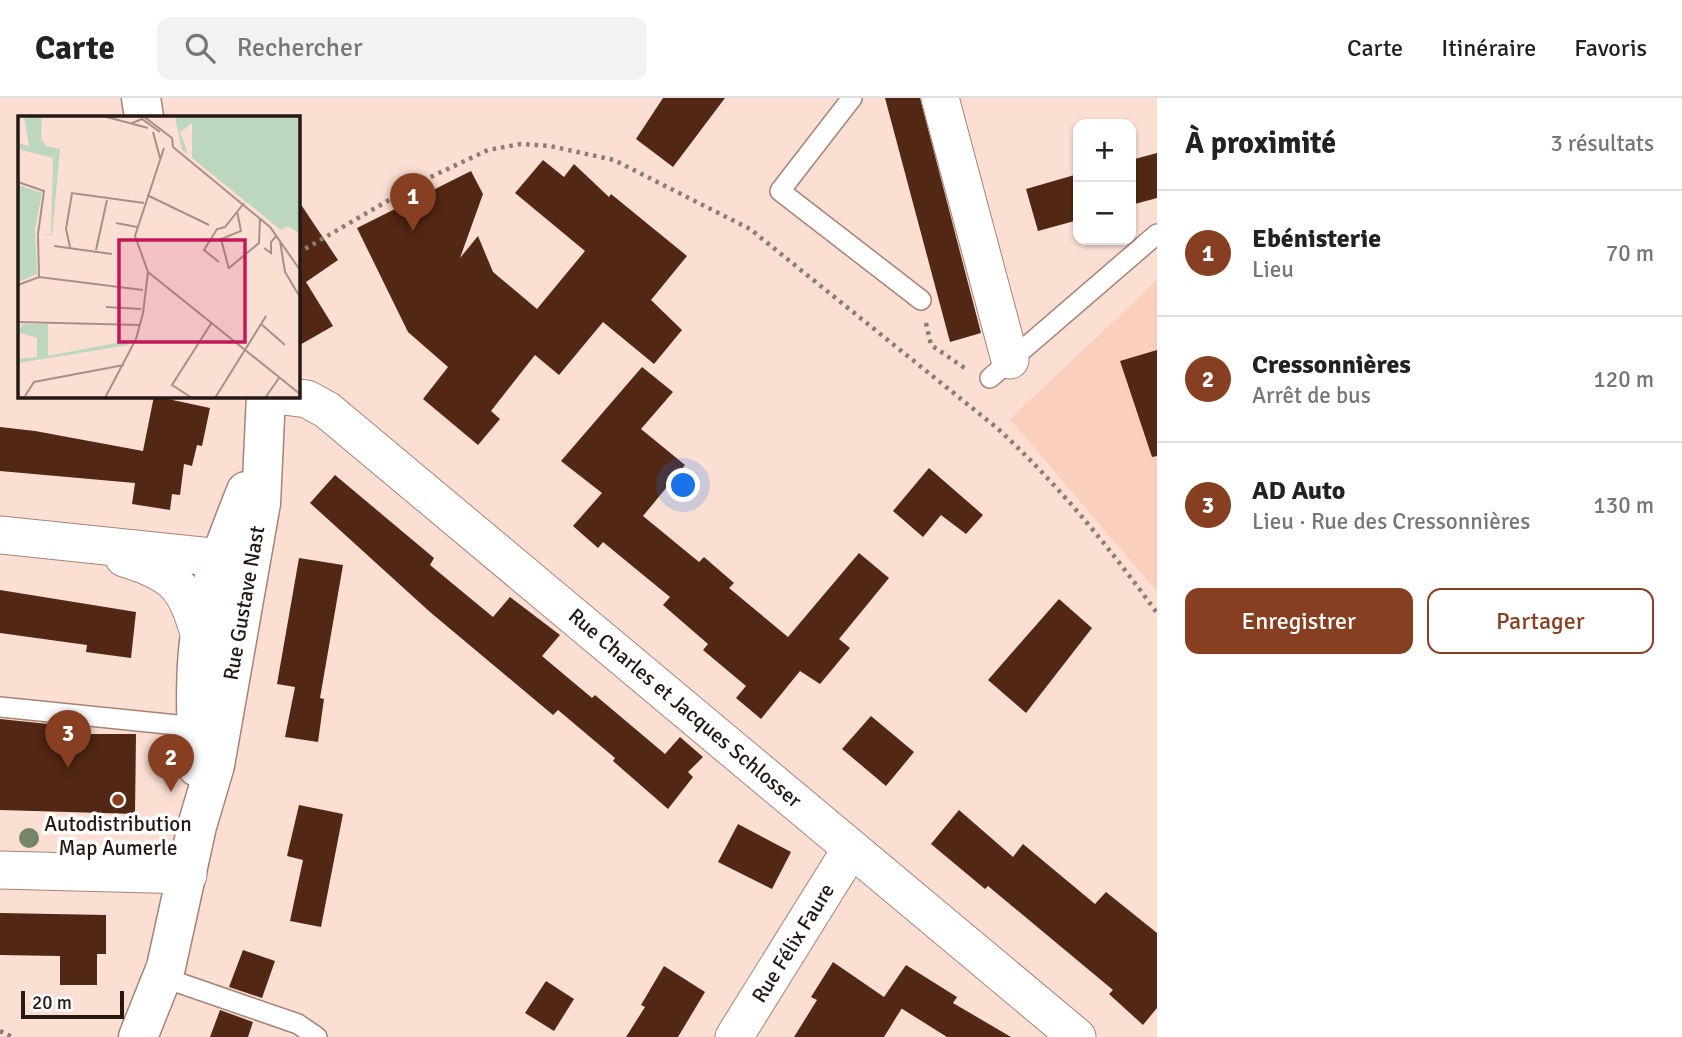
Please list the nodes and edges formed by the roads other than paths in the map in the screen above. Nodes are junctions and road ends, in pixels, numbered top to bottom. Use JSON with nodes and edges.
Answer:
{"nodes":[{"id":1,"x":141,"y":98,"type":"edge"},
{"id":2,"x":852,"y":98,"type":"edge"},
{"id":3,"x":940,"y":98,"type":"edge"},
{"id":4,"x":144,"y":116,"type":"edge"},
{"id":5,"x":1157,"y":234,"type":"edge"},
{"id":6,"x":921,"y":300,"type":"road end"},
{"id":7,"x":1000,"y":369,"type":"joint"},
{"id":8,"x":266,"y":397,"type":"edge"},
{"id":9,"x":292,"y":397,"type":"edge"},
{"id":10,"x":265,"y":440,"type":"junction"},
{"id":11,"x":0,"y":535,"type":"edge"},
{"id":12,"x":82,"y":545,"type":"junction"},
{"id":13,"x":221,"y":558,"type":"junction"},
{"id":14,"x":200,"y":638,"type":"junction"},
{"id":15,"x":0,"y":707,"type":"edge"},
{"id":16,"x":197,"y":727,"type":"junction"},
{"id":17,"x":215,"y":765,"type":"junction"},
{"id":18,"x":197,"y":827,"type":"junction"},
{"id":19,"x":851,"y":849,"type":"junction"},
{"id":20,"x":0,"y":870,"type":"edge"},
{"id":21,"x":188,"y":875,"type":"junction"},
{"id":22,"x":162,"y":977,"type":"junction"},
{"id":23,"x":138,"y":1037,"type":"edge"},
{"id":24,"x":317,"y":1037,"type":"edge"},
{"id":25,"x":734,"y":1037,"type":"edge"},
{"id":26,"x":1077,"y":1037,"type":"edge"}],
"edges":[{"from":1,"to":4,"type":"street"},
{"from":2,"to":6,"type":"lane"},
{"from":3,"to":7,"type":"street"},
{"from":5,"to":7,"type":"lane"},
{"from":8,"to":10,"type":"street","name":"Rue Gustave Nast"},
{"from":9,"to":19,"type":"street","name":"Rue Charles et Jacques Schlosser"},
{"from":10,"to":13,"type":"street","name":"Rue Gustave Nast"},
{"from":10,"to":17,"type":"street","name":"Rue Gustave Nast"},
{"from":11,"to":12,"type":"street"},
{"from":12,"to":13,"type":"street"},
{"from":12,"to":14,"type":"street"},
{"from":13,"to":14,"type":"street","name":"Rue Gustave Nast"},
{"from":13,"to":17,"type":"street","name":"Rue Gustave Nast"},
{"from":14,"to":16,"type":"street","name":"Rue Gustave Nast"},
{"from":15,"to":16,"type":"lane"},
{"from":16,"to":18,"type":"street","name":"Rue Gustave Nast"},
{"from":17,"to":18,"type":"street","name":"Rue Gustave Nast"},
{"from":18,"to":21,"type":"street","name":"Rue Gustave Nast"},
{"from":19,"to":25,"type":"street","name":"Rue Félix Faure"},
{"from":19,"to":26,"type":"street","name":"Rue Charles et Jacques Schlosser"},
{"from":20,"to":21,"type":"street"},
{"from":21,"to":22,"type":"street","name":"Rue Gustave Nast"},
{"from":22,"to":23,"type":"street","name":"Rue Gustave Nast"},
{"from":22,"to":24,"type":"lane"}]}
